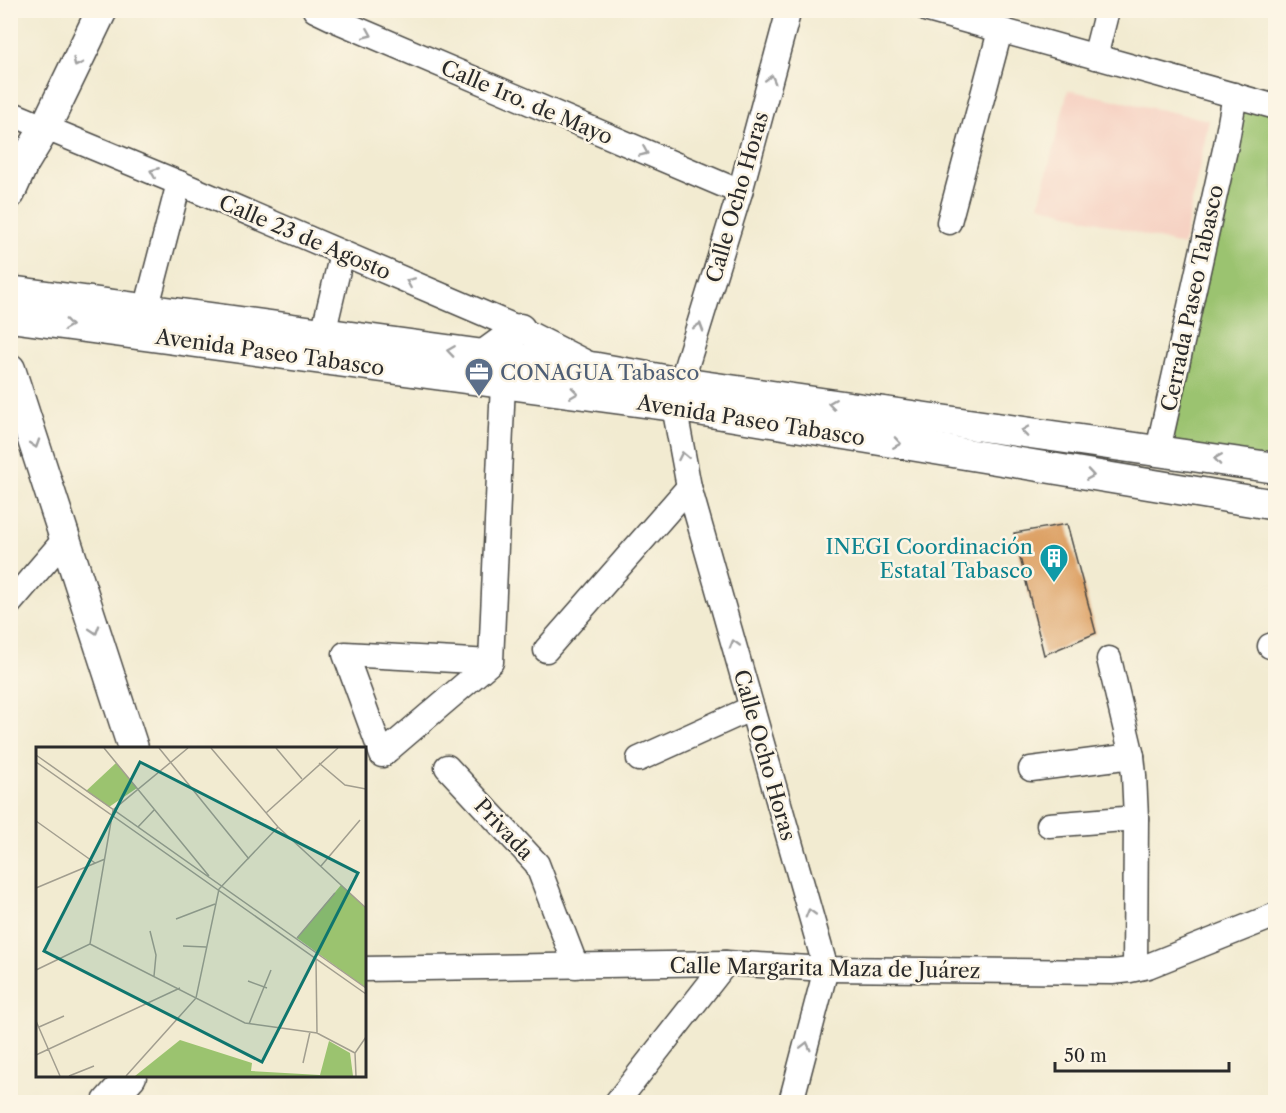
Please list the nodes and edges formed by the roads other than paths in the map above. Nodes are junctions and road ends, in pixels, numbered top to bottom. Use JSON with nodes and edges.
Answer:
{"nodes":[{"id":1,"x":102,"y":10,"type":"edge"},
{"id":2,"x":315,"y":10,"type":"edge"},
{"id":3,"x":789,"y":10,"type":"edge"},
{"id":4,"x":928,"y":10,"type":"edge"},
{"id":5,"x":1107,"y":10,"type":"edge"},
{"id":6,"x":1000,"y":31,"type":"junction"},
{"id":7,"x":1095,"y":57,"type":"junction"},
{"id":8,"x":1235,"y":95,"type":"junction"},
{"id":9,"x":1275,"y":107,"type":"edge"},
{"id":10,"x":10,"y":113,"type":"edge"},
{"id":11,"x":45,"y":128,"type":"junction"},
{"id":12,"x":179,"y":183,"type":"junction"},
{"id":13,"x":740,"y":192,"type":"junction"},
{"id":14,"x":10,"y":193,"type":"edge"},
{"id":15,"x":949,"y":222,"type":"dead end"},
{"id":16,"x":342,"y":253,"type":"junction"},
{"id":17,"x":10,"y":291,"type":"edge"},
{"id":18,"x":146,"y":310,"type":"junction"},
{"id":19,"x":10,"y":317,"type":"edge"},
{"id":20,"x":520,"y":329,"type":"junction"},
{"id":21,"x":323,"y":334,"type":"junction"},
{"id":22,"x":484,"y":355,"type":"junction"},
{"id":23,"x":597,"y":368,"type":"junction"},
{"id":24,"x":10,"y":369,"type":"edge"},
{"id":25,"x":503,"y":383,"type":"junction"},
{"id":26,"x":678,"y":394,"type":"junction"},
{"id":27,"x":1158,"y":450,"type":"junction"},
{"id":28,"x":1275,"y":468,"type":"edge"},
{"id":29,"x":689,"y":487,"type":"junction"},
{"id":30,"x":1275,"y":505,"type":"edge"},
{"id":31,"x":65,"y":539,"type":"junction"},
{"id":32,"x":21,"y":577,"type":"edge"},
{"id":33,"x":10,"y":603,"type":"edge"},
{"id":34,"x":546,"y":650,"type":"dead end"},
{"id":35,"x":1109,"y":659,"type":"dead end"},
{"id":36,"x":491,"y":662,"type":"junction"},
{"id":37,"x":752,"y":708,"type":"junction"},
{"id":38,"x":133,"y":747,"type":"edge"},
{"id":39,"x":1132,"y":756,"type":"junction"},
{"id":40,"x":639,"y":759,"type":"dead end"},
{"id":41,"x":447,"y":767,"type":"dead end"},
{"id":42,"x":1031,"y":769,"type":"dead end"},
{"id":43,"x":1136,"y":818,"type":"junction"},
{"id":44,"x":1048,"y":825,"type":"dead end"},
{"id":45,"x":1275,"y":915,"type":"edge"},
{"id":46,"x":726,"y":963,"type":"junction"},
{"id":47,"x":576,"y":966,"type":"junction"},
{"id":48,"x":1135,"y":968,"type":"junction"},
{"id":49,"x":366,"y":969,"type":"edge"},
{"id":50,"x":826,"y":969,"type":"junction"},
{"id":51,"x":130,"y":1077,"type":"edge"},
{"id":52,"x":108,"y":1102,"type":"edge"},
{"id":53,"x":617,"y":1102,"type":"edge"},
{"id":54,"x":791,"y":1102,"type":"edge"}],
"edges":[{"from":1,"to":11,"type":"main road","one_way":true},
{"from":2,"to":13,"type":"street","name":"Calle 1ro. de Mayo","one_way":true},
{"from":13,"to":3,"type":"street","name":"Calle Ocho Horas","one_way":true},
{"from":4,"to":6,"type":"street"},
{"from":5,"to":7,"type":"street"},
{"from":6,"to":7,"type":"street"},
{"from":6,"to":15,"type":"street"},
{"from":7,"to":8,"type":"street"},
{"from":8,"to":9,"type":"street"},
{"from":8,"to":27,"type":"street","name":"Cerrada Paseo Tabasco"},
{"from":10,"to":11,"type":"street","name":"Calle 23 de Agosto"},
{"from":12,"to":11,"type":"street","name":"Calle 23 de Agosto","one_way":true},
{"from":11,"to":14,"type":"main road"},
{"from":12,"to":16,"type":"street","name":"Calle 23 de Agosto"},
{"from":12,"to":18,"type":"street"},
{"from":26,"to":13,"type":"street","name":"Calle Ocho Horas","one_way":true},
{"from":20,"to":16,"type":"street","name":"Calle 23 de Agosto","one_way":true},
{"from":16,"to":21,"type":"street"},
{"from":17,"to":18,"type":"main road","name":"Avenida Paseo Tabasco"},
{"from":18,"to":21,"type":"main road","name":"Avenida Paseo Tabasco"},
{"from":19,"to":25,"type":"main road","name":"Avenida Paseo Tabasco","one_way":true},
{"from":20,"to":22,"type":"main road"},
{"from":20,"to":23,"type":"street","name":"Calle 23 de Agosto"},
{"from":22,"to":21,"type":"main road","name":"Avenida Paseo Tabasco","one_way":true},
{"from":22,"to":23,"type":"main road","name":"Avenida Paseo Tabasco"},
{"from":23,"to":26,"type":"main road","name":"Avenida Paseo Tabasco"},
{"from":24,"to":31,"type":"main road","one_way":true},
{"from":25,"to":26,"type":"main road","name":"Avenida Paseo Tabasco","one_way":true},
{"from":25,"to":36,"type":"street"},
{"from":27,"to":26,"type":"main road","name":"Avenida Paseo Tabasco","one_way":true},
{"from":29,"to":26,"type":"street","name":"Calle Ocho Horas","one_way":true},
{"from":26,"to":30,"type":"main road","name":"Avenida Paseo Tabasco","one_way":true},
{"from":28,"to":27,"type":"main road","name":"Avenida Paseo Tabasco","one_way":true},
{"from":29,"to":34,"type":"street"},
{"from":37,"to":29,"type":"street","name":"Calle Ocho Horas","one_way":true},
{"from":31,"to":32,"type":"street"},
{"from":31,"to":38,"type":"main road","one_way":true},
{"from":32,"to":33,"type":"street"},
{"from":35,"to":39,"type":"street"},
{"from":36,"to":36,"type":"street"},
{"from":37,"to":40,"type":"street"},
{"from":50,"to":37,"type":"street","name":"Calle Ocho Horas","one_way":true},
{"from":39,"to":42,"type":"street"},
{"from":39,"to":43,"type":"street"},
{"from":41,"to":47,"type":"street","name":"Privada"},
{"from":43,"to":44,"type":"street"},
{"from":43,"to":48,"type":"street"},
{"from":45,"to":48,"type":"street","name":"Calle Margarita Maza de Juárez"},
{"from":46,"to":47,"type":"street","name":"Calle Margarita Maza de Juárez"},
{"from":46,"to":50,"type":"street","name":"Calle Margarita Maza de Juárez"},
{"from":46,"to":53,"type":"street"},
{"from":47,"to":49,"type":"street","name":"Calle Margarita Maza de Juárez"},
{"from":48,"to":50,"type":"street","name":"Calle Margarita Maza de Juárez"},
{"from":54,"to":50,"type":"street","one_way":true},
{"from":51,"to":52,"type":"main road"}]}
